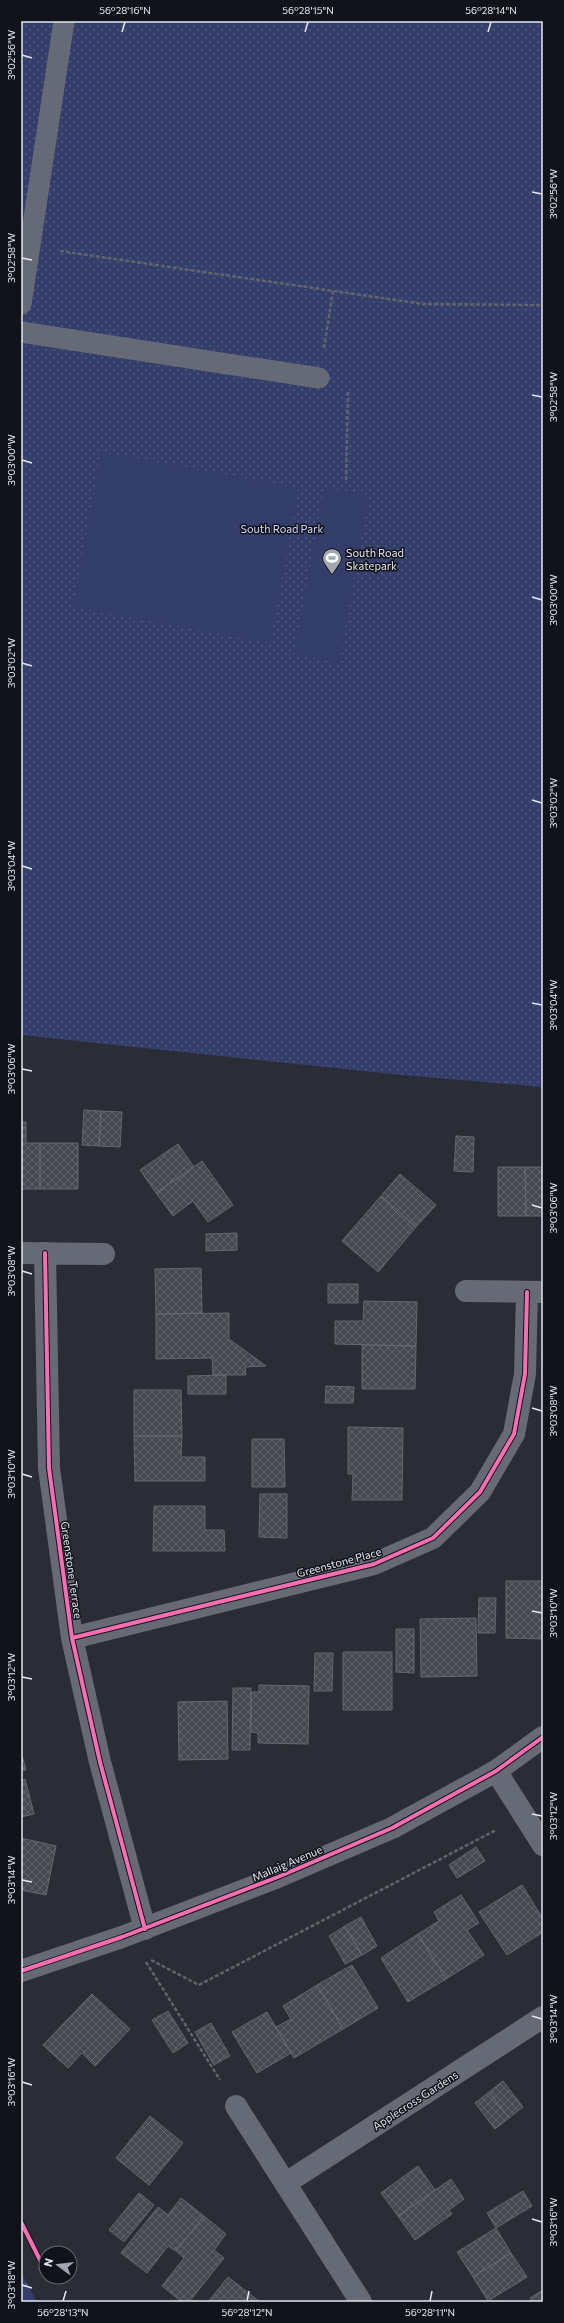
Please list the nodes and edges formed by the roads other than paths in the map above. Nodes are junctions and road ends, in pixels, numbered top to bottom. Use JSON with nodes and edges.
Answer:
{"nodes":[{"id":1,"x":64,"y":21,"type":"edge"},
{"id":2,"x":21,"y":304,"type":"edge"},
{"id":3,"x":21,"y":332,"type":"edge"},
{"id":4,"x":319,"y":378,"type":"dead end"},
{"id":5,"x":21,"y":1253,"type":"edge"},
{"id":6,"x":45,"y":1254,"type":"junction"},
{"id":7,"x":104,"y":1254,"type":"dead end"},
{"id":8,"x":466,"y":1291,"type":"dead end"},
{"id":9,"x":535,"y":1292,"type":"edge"},
{"id":10,"x":72,"y":1638,"type":"junction"},
{"id":11,"x":543,"y":1737,"type":"edge"},
{"id":12,"x":496,"y":1770,"type":"junction"},
{"id":13,"x":543,"y":1845,"type":"edge"},
{"id":14,"x":145,"y":1929,"type":"junction"},
{"id":15,"x":21,"y":1971,"type":"edge"},
{"id":16,"x":543,"y":2017,"type":"edge"},
{"id":17,"x":236,"y":2106,"type":"road end"},
{"id":18,"x":286,"y":2183,"type":"junction"},
{"id":19,"x":361,"y":2302,"type":"edge"}],
"edges":[{"from":1,"to":2,"type":"lane"},
{"from":3,"to":4,"type":"lane"},
{"from":5,"to":6,"type":"street"},
{"from":6,"to":7,"type":"street"},
{"from":6,"to":10,"type":"street","name":"Greenstone Terrace"},
{"from":8,"to":9,"type":"street","name":"Greenstone Place"},
{"from":9,"to":10,"type":"street","name":"Greenstone Place"},
{"from":10,"to":14,"type":"street","name":"Greenstone Terrace"},
{"from":11,"to":12,"type":"street","name":"Mallaig Avenue"},
{"from":12,"to":13,"type":"street"},
{"from":12,"to":14,"type":"street","name":"Mallaig Avenue"},
{"from":14,"to":15,"type":"street","name":"Mallaig Avenue"},
{"from":16,"to":18,"type":"street","name":"Applecross Gardens"},
{"from":17,"to":18,"type":"street"},
{"from":18,"to":19,"type":"street"}]}
